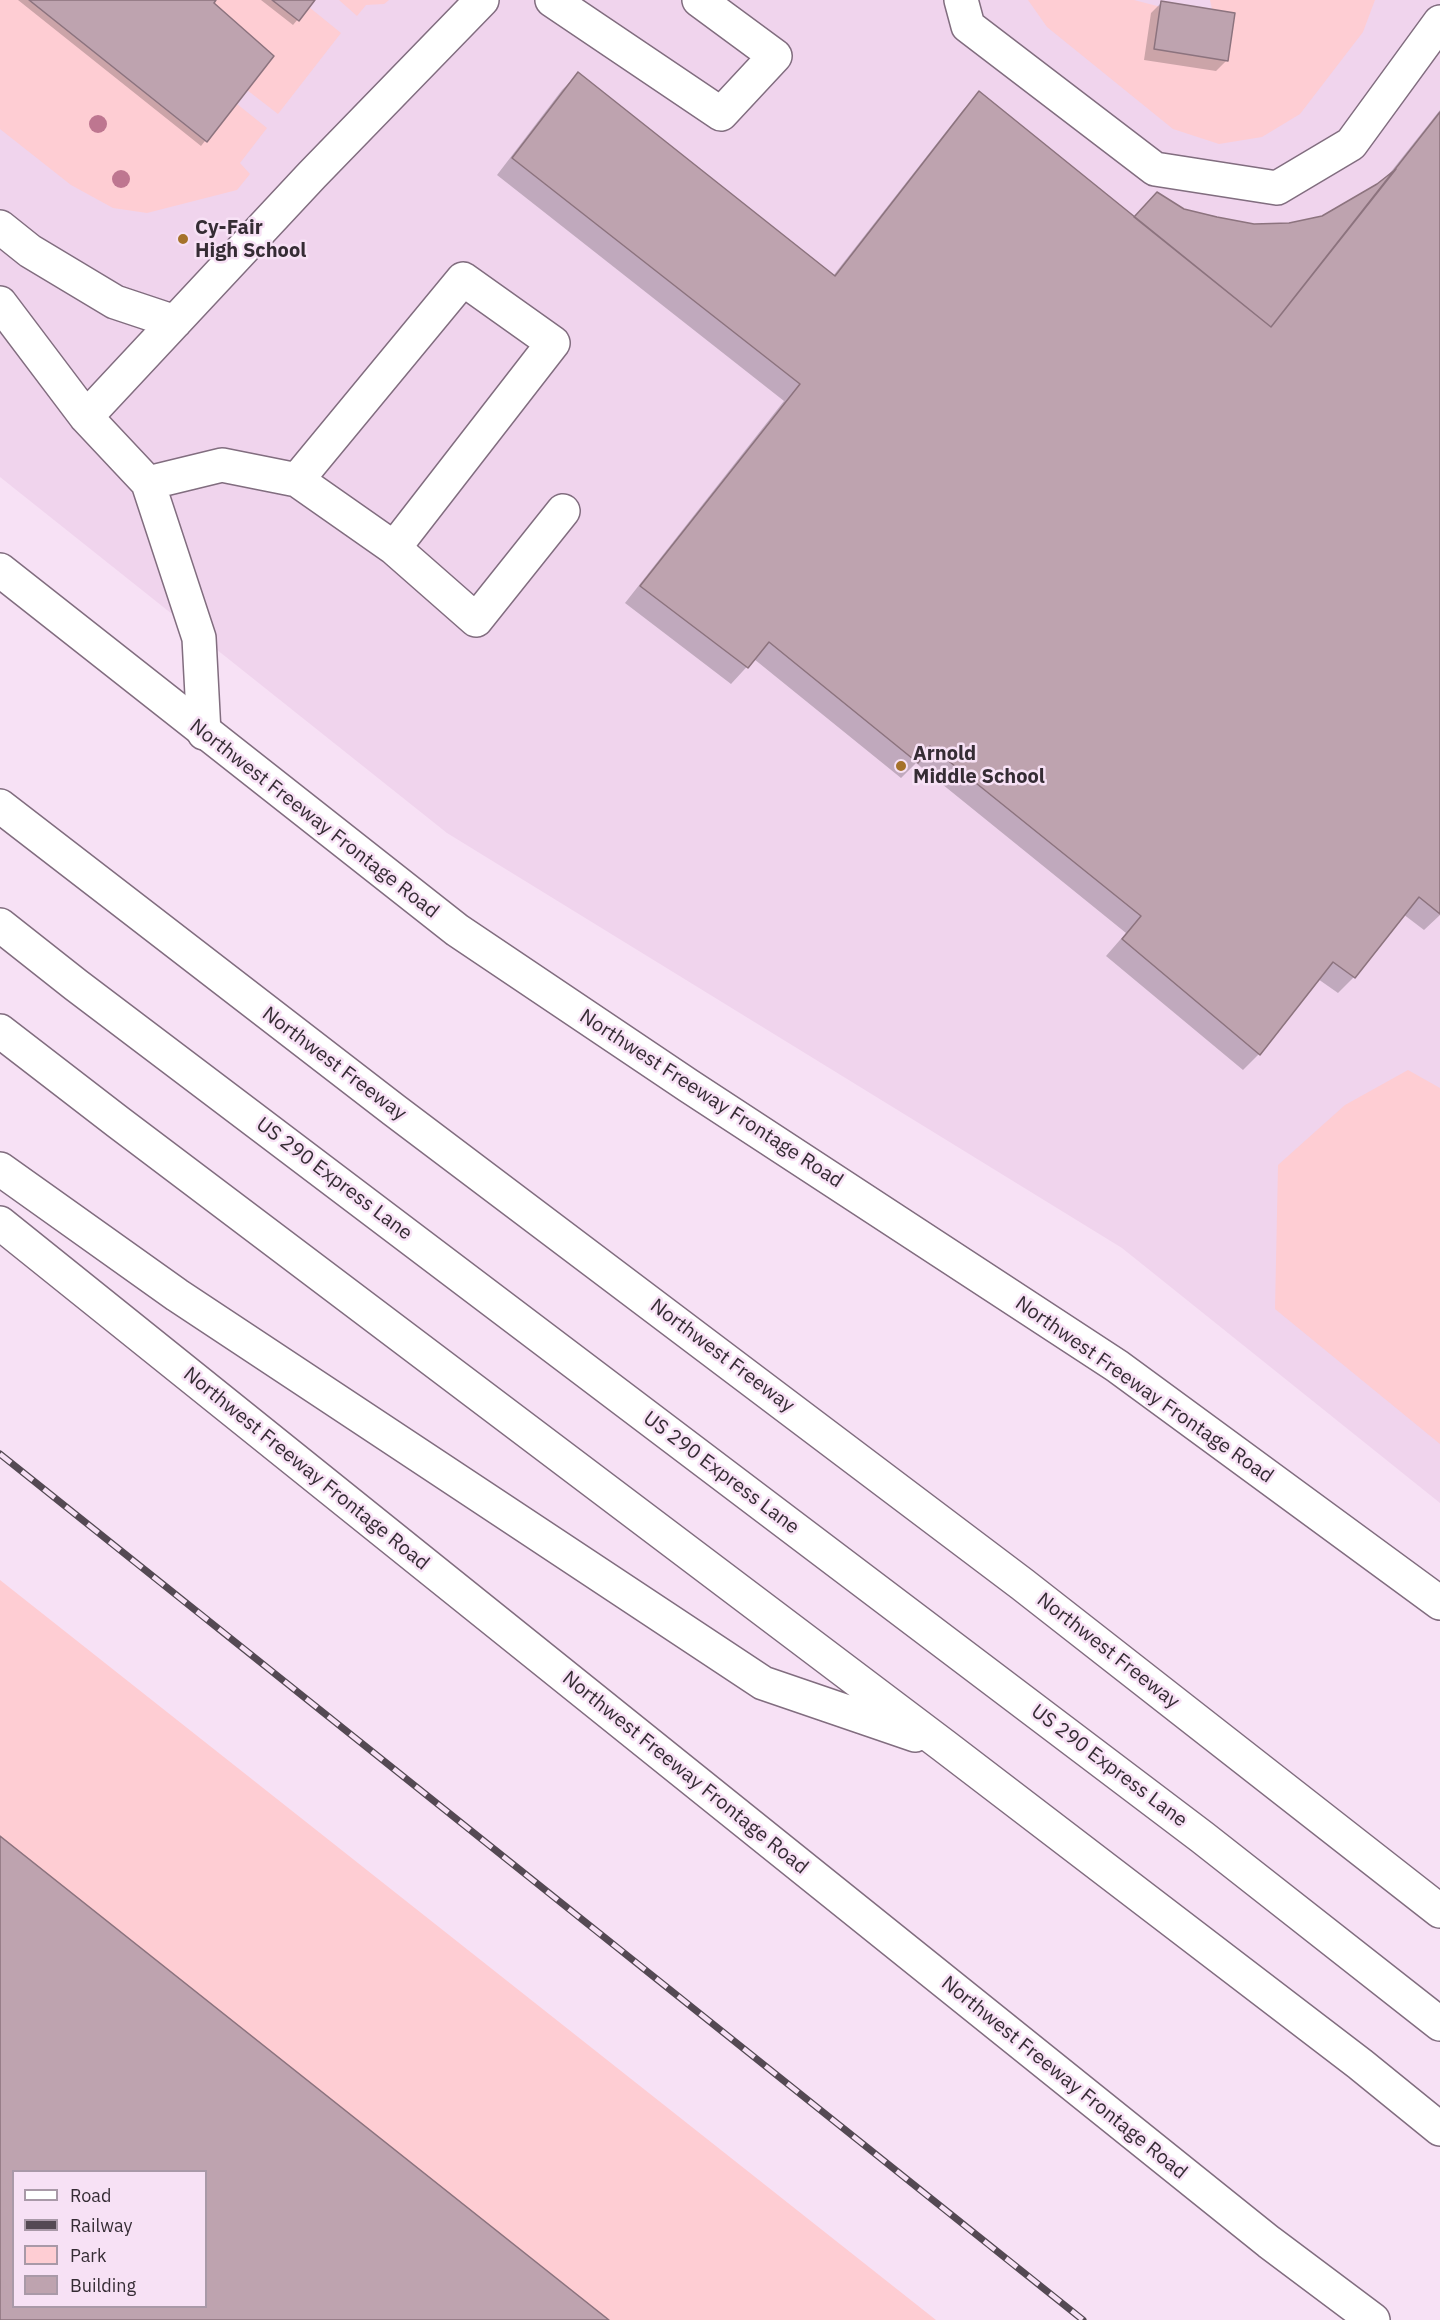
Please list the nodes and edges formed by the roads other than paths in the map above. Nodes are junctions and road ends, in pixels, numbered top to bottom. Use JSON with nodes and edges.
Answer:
{"nodes":[{"id":1,"x":482,"y":0,"type":"edge"},
{"id":2,"x":552,"y":0,"type":"edge"},
{"id":3,"x":699,"y":0,"type":"edge"},
{"id":4,"x":961,"y":0,"type":"edge"},
{"id":5,"x":1440,"y":22,"type":"edge"},
{"id":6,"x":0,"y":227,"type":"edge"},
{"id":7,"x":0,"y":303,"type":"edge"},
{"id":8,"x":175,"y":322,"type":"junction"},
{"id":9,"x":86,"y":417,"type":"junction"},
{"id":10,"x":297,"y":480,"type":"junction"},
{"id":11,"x":148,"y":483,"type":"junction"},
{"id":12,"x":563,"y":511,"type":"dead end"},
{"id":13,"x":394,"y":548,"type":"junction"},
{"id":14,"x":0,"y":570,"type":"edge"},
{"id":15,"x":204,"y":733,"type":"junction"},
{"id":16,"x":0,"y":806,"type":"edge"},
{"id":17,"x":0,"y":925,"type":"edge"},
{"id":18,"x":0,"y":1031,"type":"edge"},
{"id":19,"x":0,"y":1169,"type":"edge"},
{"id":20,"x":0,"y":1223,"type":"edge"},
{"id":21,"x":1440,"y":1604,"type":"edge"},
{"id":22,"x":943,"y":1745,"type":"junction"},
{"id":23,"x":1440,"y":1911,"type":"edge"},
{"id":24,"x":1440,"y":2024,"type":"edge"},
{"id":25,"x":1440,"y":2129,"type":"edge"},
{"id":26,"x":1373,"y":2320,"type":"edge"}],
"edges":[{"from":1,"to":8,"type":"main road"},
{"from":2,"to":3,"type":"main road"},
{"from":4,"to":5,"type":"main road"},
{"from":6,"to":8,"type":"main road"},
{"from":7,"to":9,"type":"main road"},
{"from":8,"to":9,"type":"main road"},
{"from":9,"to":11,"type":"main road"},
{"from":10,"to":11,"type":"main road"},
{"from":10,"to":13,"type":"main road"},
{"from":10,"to":13,"type":"main road"},
{"from":11,"to":15,"type":"main road"},
{"from":12,"to":13,"type":"main road"},
{"from":14,"to":15,"type":"main road","name":"Northwest Freeway Frontage Road"},
{"from":15,"to":21,"type":"main road","name":"Northwest Freeway Frontage Road"},
{"from":16,"to":23,"type":"main road","name":"Northwest Freeway"},
{"from":17,"to":24,"type":"main road","name":"US 290 Express Lane"},
{"from":18,"to":22,"type":"main road"},
{"from":19,"to":22,"type":"main road"},
{"from":20,"to":26,"type":"main road","name":"Northwest Freeway Frontage Road"},
{"from":22,"to":25,"type":"main road"}]}
